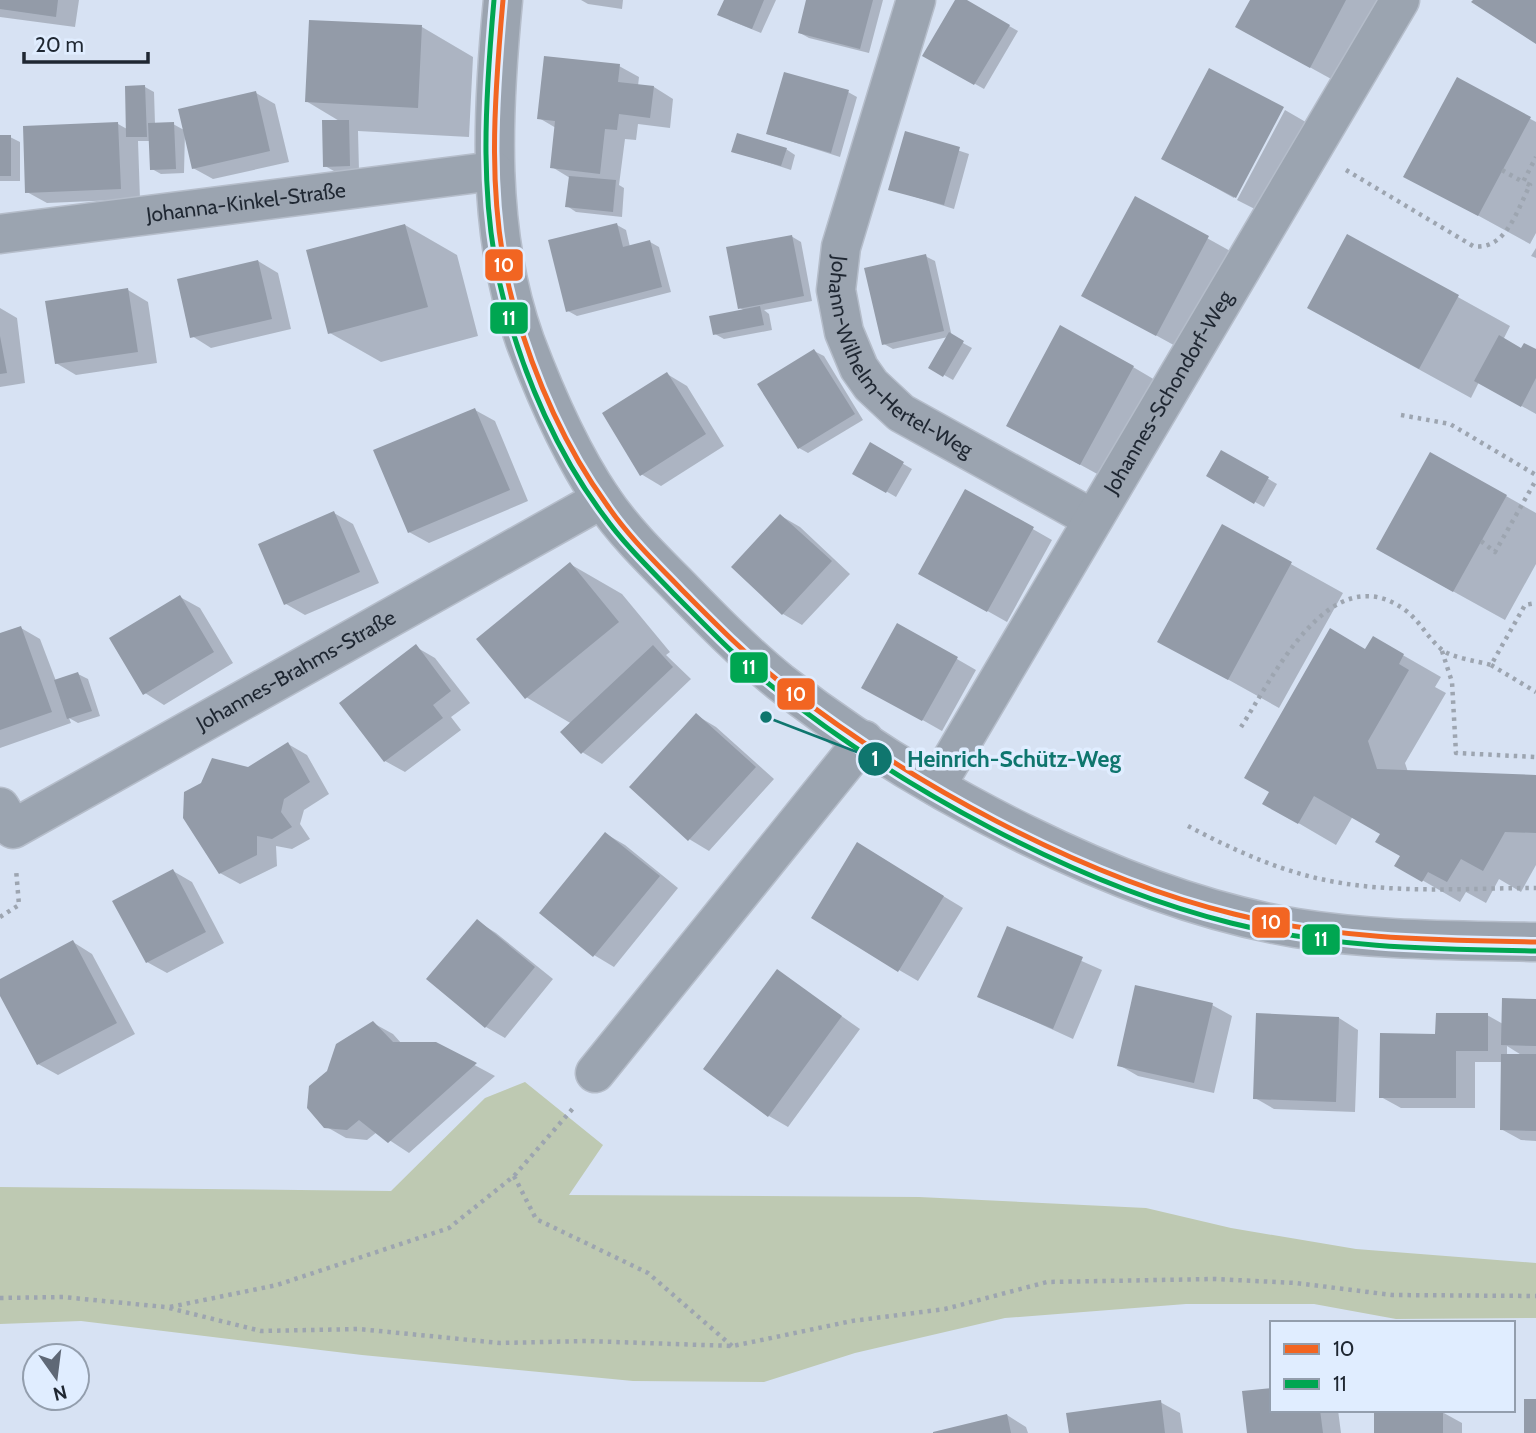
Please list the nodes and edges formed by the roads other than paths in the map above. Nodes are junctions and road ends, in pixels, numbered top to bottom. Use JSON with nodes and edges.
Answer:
{"nodes":[{"id":1,"x":503,"y":0,"type":"edge"},
{"id":2,"x":916,"y":0,"type":"edge"},
{"id":3,"x":1400,"y":0,"type":"edge"},
{"id":4,"x":494,"y":171,"type":"junction"},
{"id":5,"x":0,"y":234,"type":"edge"},
{"id":6,"x":602,"y":499,"type":"junction"},
{"id":7,"x":1093,"y":519,"type":"junction"},
{"id":8,"x":864,"y":740,"type":"junction"},
{"id":9,"x":936,"y":786,"type":"junction"},
{"id":10,"x":7,"y":818,"type":"edge"},
{"id":11,"x":1536,"y":942,"type":"edge"},
{"id":12,"x":595,"y":1073,"type":"road end"}],
"edges":[{"from":1,"to":4,"type":"street"},
{"from":2,"to":7,"type":"street","name":"Johann-Wilhelm-Hertel-Weg"},
{"from":3,"to":7,"type":"street","name":"Johannes-Schondorf-Weg"},
{"from":4,"to":5,"type":"street","name":"Johanna-Kinkel-Straße"},
{"from":4,"to":6,"type":"street"},
{"from":6,"to":8,"type":"street"},
{"from":6,"to":10,"type":"street","name":"Johannes-Brahms-Straße"},
{"from":7,"to":9,"type":"street","name":"Johannes-Schondorf-Weg"},
{"from":8,"to":9,"type":"street"},
{"from":8,"to":12,"type":"street"},
{"from":9,"to":11,"type":"street"}]}
